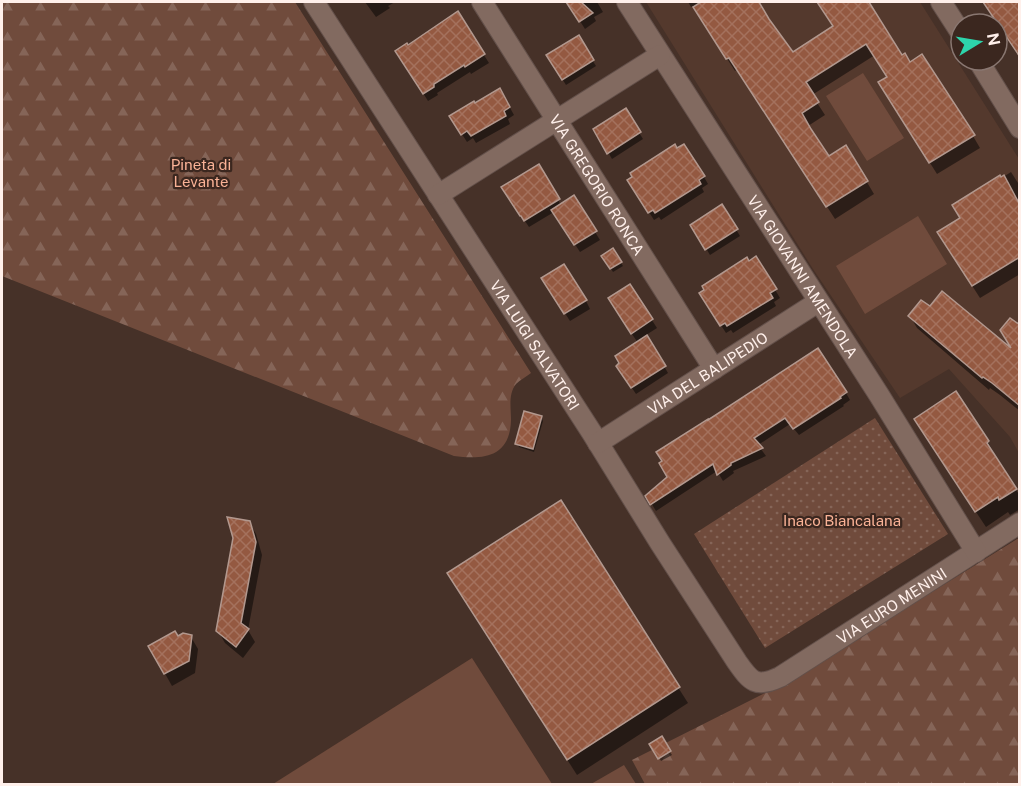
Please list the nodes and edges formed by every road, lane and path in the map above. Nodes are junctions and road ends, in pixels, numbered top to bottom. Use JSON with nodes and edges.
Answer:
{"nodes":[{"id":1,"x":314,"y":2,"type":"edge"},
{"id":2,"x":482,"y":2,"type":"edge"},
{"id":3,"x":627,"y":2,"type":"edge"},
{"id":4,"x":660,"y":55,"type":"junction"},
{"id":5,"x":985,"y":72,"type":"edge"},
{"id":6,"x":556,"y":119,"type":"junction"},
{"id":7,"x":1020,"y":128,"type":"edge"},
{"id":8,"x":438,"y":195,"type":"junction"},
{"id":9,"x":818,"y":302,"type":"junction"},
{"id":10,"x":714,"y":369,"type":"junction"},
{"id":11,"x":598,"y":443,"type":"junction"},
{"id":12,"x":1020,"y":523,"type":"edge"},
{"id":13,"x":976,"y":552,"type":"junction"},
{"id":14,"x":760,"y":682,"type":"joint"}],
"edges":[{"from":1,"to":8,"type":"street","name":"VIA LUIGI SALVATORI"},
{"from":2,"to":6,"type":"street","name":"VIA GREGORIO RONCA"},
{"from":3,"to":4,"type":"street","name":"VIA GIOVANNI AMENDOLA"},
{"from":4,"to":6,"type":"street"},
{"from":4,"to":9,"type":"street","name":"VIA GIOVANNI AMENDOLA"},
{"from":5,"to":7,"type":"street"},
{"from":6,"to":8,"type":"street"},
{"from":6,"to":10,"type":"street","name":"VIA GREGORIO RONCA"},
{"from":8,"to":11,"type":"street","name":"VIA LUIGI SALVATORI"},
{"from":9,"to":10,"type":"street","name":"VIA DEL BALIPEDIO"},
{"from":9,"to":13,"type":"street","name":"VIA GIOVANNI AMENDOLA"},
{"from":10,"to":11,"type":"street","name":"VIA DEL BALIPEDIO"},
{"from":11,"to":14,"type":"street","name":"VIA LUIGI SALVATORI"},
{"from":12,"to":13,"type":"street","name":"VIA EURO MENINI"},
{"from":13,"to":14,"type":"street","name":"VIA EURO MENINI"}]}
